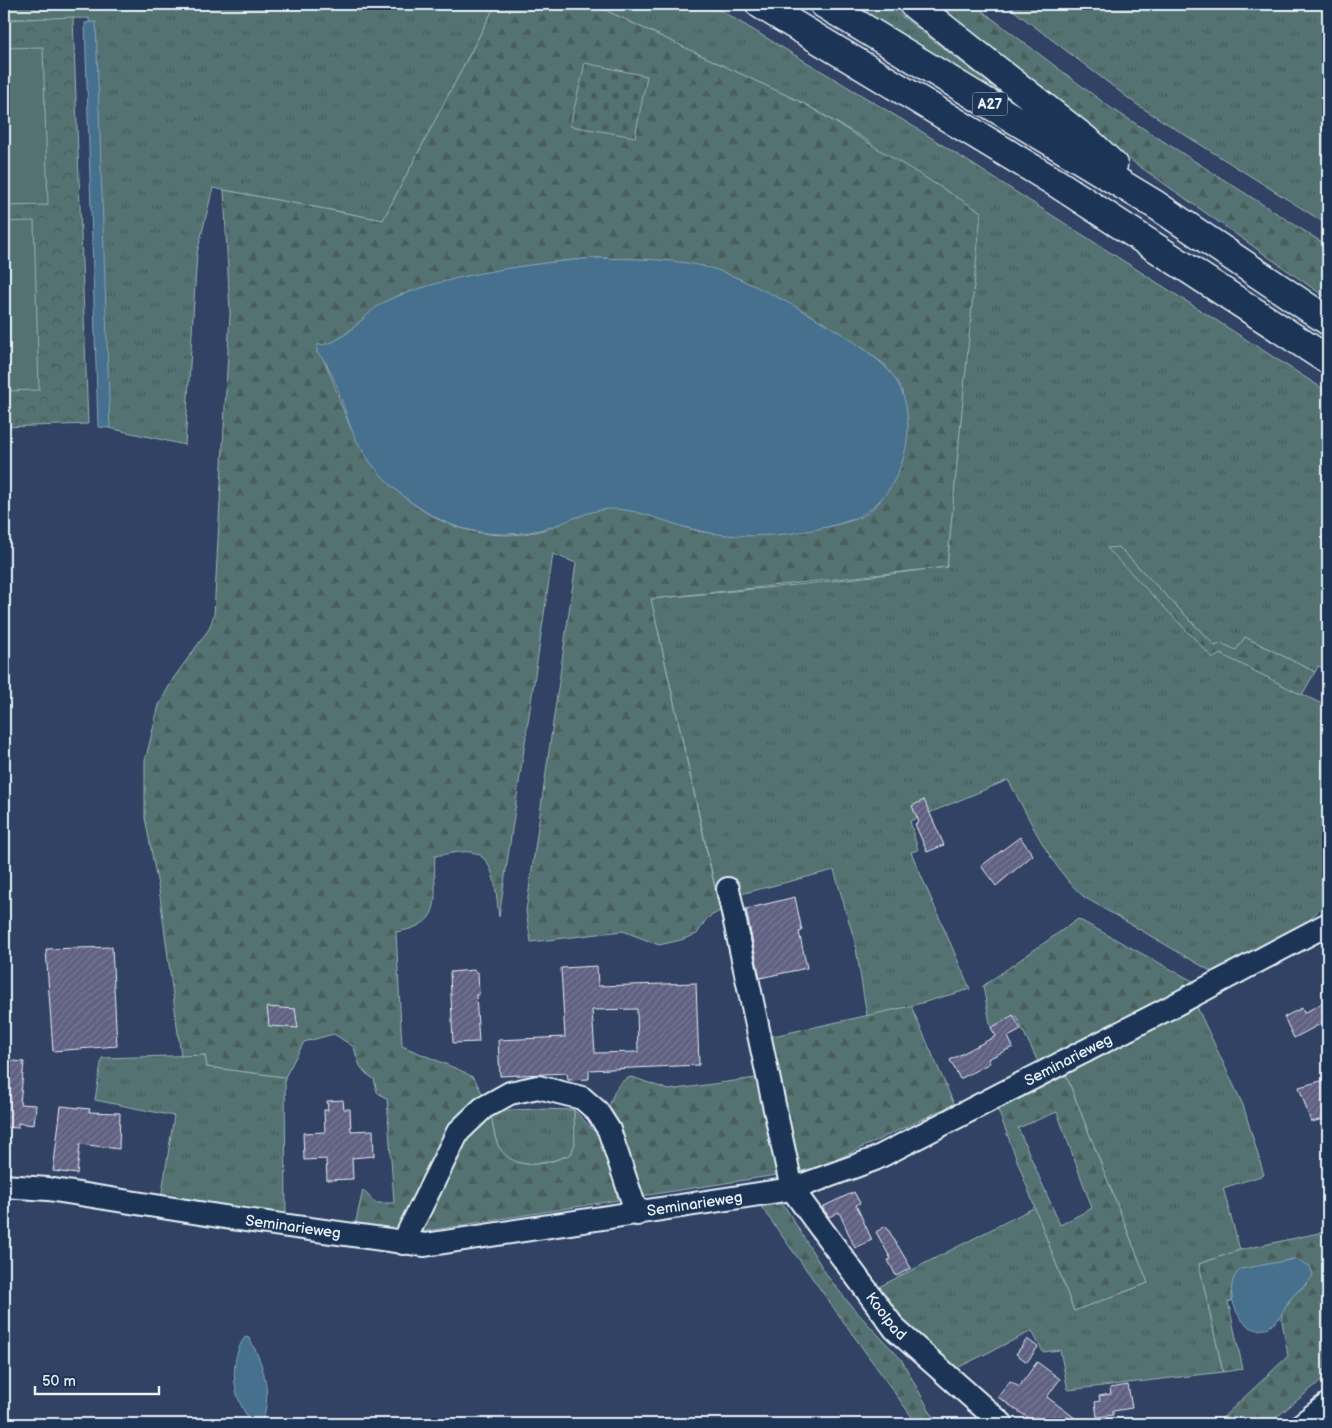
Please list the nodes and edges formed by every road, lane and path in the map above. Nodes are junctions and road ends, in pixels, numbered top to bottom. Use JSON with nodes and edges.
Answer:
{"nodes":[{"id":1,"x":760,"y":4,"type":"edge"},
{"id":2,"x":824,"y":4,"type":"edge"},
{"id":3,"x":913,"y":4,"type":"edge"},
{"id":4,"x":1156,"y":205,"type":"junction"},
{"id":5,"x":1328,"y":321,"type":"edge"},
{"id":6,"x":1328,"y":360,"type":"edge"},
{"id":7,"x":728,"y":889,"type":"dead end"},
{"id":8,"x":1328,"y":908,"type":"edge"},
{"id":9,"x":1321,"y":927,"type":"edge"},
{"id":10,"x":4,"y":1186,"type":"edge"},
{"id":11,"x":792,"y":1189,"type":"junction"},
{"id":12,"x":637,"y":1214,"type":"junction"},
{"id":13,"x":403,"y":1243,"type":"junction"},
{"id":14,"x":1328,"y":1404,"type":"edge"},
{"id":15,"x":1002,"y":1424,"type":"edge"},
{"id":16,"x":1302,"y":1424,"type":"edge"}],
"edges":[{"from":1,"to":6,"type":"highway","number":"A27"},
{"from":2,"to":4,"type":"highway","number":"A27"},
{"from":3,"to":4,"type":"highway","number":"A27"},
{"from":4,"to":5,"type":"highway","number":"A27"},
{"from":7,"to":11,"type":"street"},
{"from":8,"to":9,"type":"street"},
{"from":9,"to":11,"type":"street","name":"Seminarieweg"},
{"from":10,"to":13,"type":"street","name":"Seminarieweg"},
{"from":11,"to":12,"type":"street","name":"Seminarieweg"},
{"from":11,"to":15,"type":"street","name":"Koolpad"},
{"from":12,"to":13,"type":"street","name":"Seminarieweg"},
{"from":12,"to":13,"type":"street"},
{"from":14,"to":16,"type":"street"}]}
